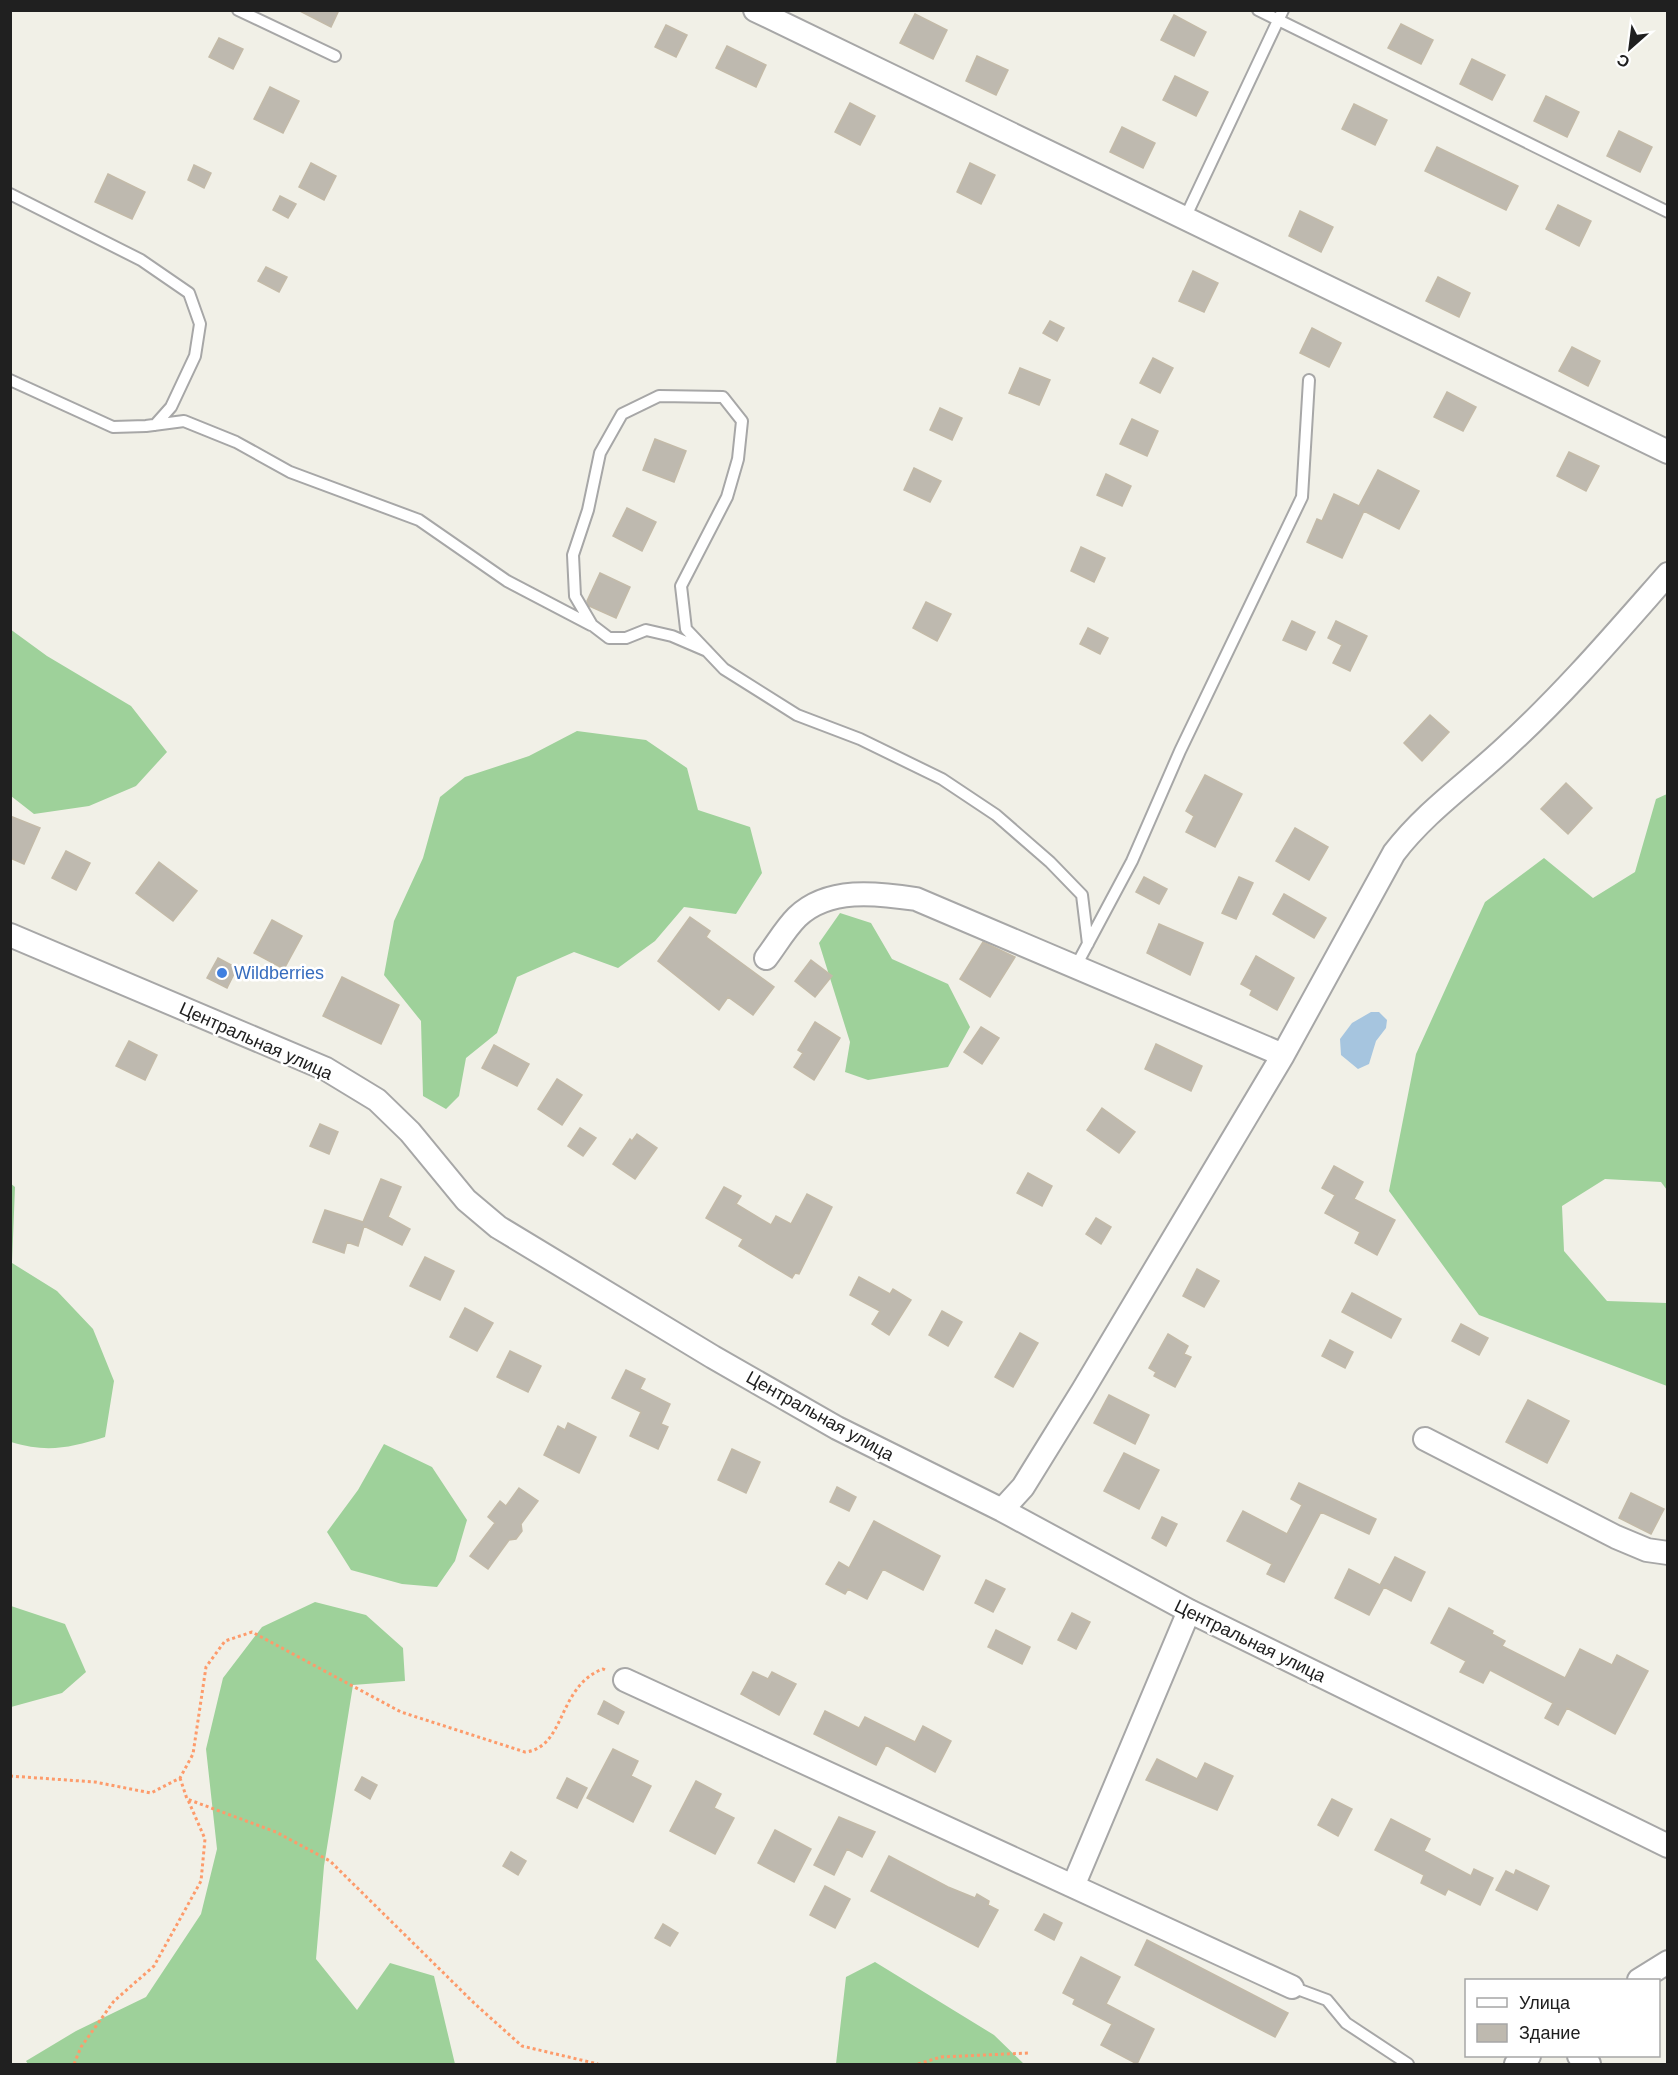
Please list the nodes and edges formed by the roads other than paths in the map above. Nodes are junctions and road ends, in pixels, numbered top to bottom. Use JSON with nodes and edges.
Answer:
{"nodes":[{"id":1,"x":238,"y":10,"type":"edge"},
{"id":2,"x":755,"y":10,"type":"edge"},
{"id":3,"x":1258,"y":10,"type":"edge"},
{"id":4,"x":1281,"y":16,"type":"edge"},
{"id":5,"x":335,"y":56,"type":"dead end"},
{"id":6,"x":10,"y":194,"type":"edge"},
{"id":7,"x":1668,"y":212,"type":"edge"},
{"id":8,"x":1185,"y":218,"type":"junction"},
{"id":9,"x":10,"y":380,"type":"edge"},
{"id":10,"x":1309,"y":380,"type":"dead end"},
{"id":11,"x":155,"y":425,"type":"junction"},
{"id":12,"x":1668,"y":452,"type":"edge"},
{"id":13,"x":1668,"y":574,"type":"edge"},
{"id":14,"x":592,"y":625,"type":"junction"},
{"id":15,"x":707,"y":651,"type":"junction"},
{"id":16,"x":10,"y":935,"type":"edge"},
{"id":17,"x":1088,"y":944,"type":"junction"},
{"id":18,"x":766,"y":958,"type":"dead end"},
{"id":19,"x":1076,"y":966,"type":"junction"},
{"id":20,"x":1282,"y":1054,"type":"junction"},
{"id":21,"x":1425,"y":1439,"type":"dead end"},
{"id":22,"x":1002,"y":1510,"type":"junction"},
{"id":23,"x":1668,"y":1553,"type":"edge"},
{"id":24,"x":1190,"y":1611,"type":"junction"},
{"id":25,"x":625,"y":1680,"type":"road end"},
{"id":26,"x":1668,"y":1846,"type":"edge"},
{"id":27,"x":1074,"y":1884,"type":"junction"},
{"id":28,"x":1668,"y":1962,"type":"edge"},
{"id":29,"x":1641,"y":1979,"type":"edge"},
{"id":30,"x":1292,"y":1987,"type":"joint"},
{"id":31,"x":1408,"y":2064,"type":"edge"}],
"edges":[{"from":1,"to":5,"type":"lane"},
{"from":2,"to":8,"type":"street"},
{"from":3,"to":4,"type":"lane"},
{"from":4,"to":7,"type":"lane"},
{"from":4,"to":8,"type":"lane"},
{"from":6,"to":11,"type":"lane"},
{"from":8,"to":12,"type":"street"},
{"from":9,"to":11,"type":"lane"},
{"from":10,"to":17,"type":"lane"},
{"from":11,"to":14,"type":"lane"},
{"from":13,"to":20,"type":"street"},
{"from":14,"to":15,"type":"lane"},
{"from":14,"to":15,"type":"lane"},
{"from":15,"to":17,"type":"lane"},
{"from":16,"to":22,"type":"street","name":"Центральная улица"},
{"from":17,"to":19,"type":"lane"},
{"from":18,"to":19,"type":"street"},
{"from":19,"to":20,"type":"street"},
{"from":20,"to":22,"type":"street"},
{"from":21,"to":23,"type":"street"},
{"from":22,"to":24,"type":"street","name":"Центральная улица"},
{"from":24,"to":26,"type":"street","name":"Центральная улица"},
{"from":24,"to":27,"type":"street"},
{"from":25,"to":27,"type":"street"},
{"from":27,"to":30,"type":"street"},
{"from":28,"to":29,"type":"street"},
{"from":30,"to":31,"type":"lane"}]}
